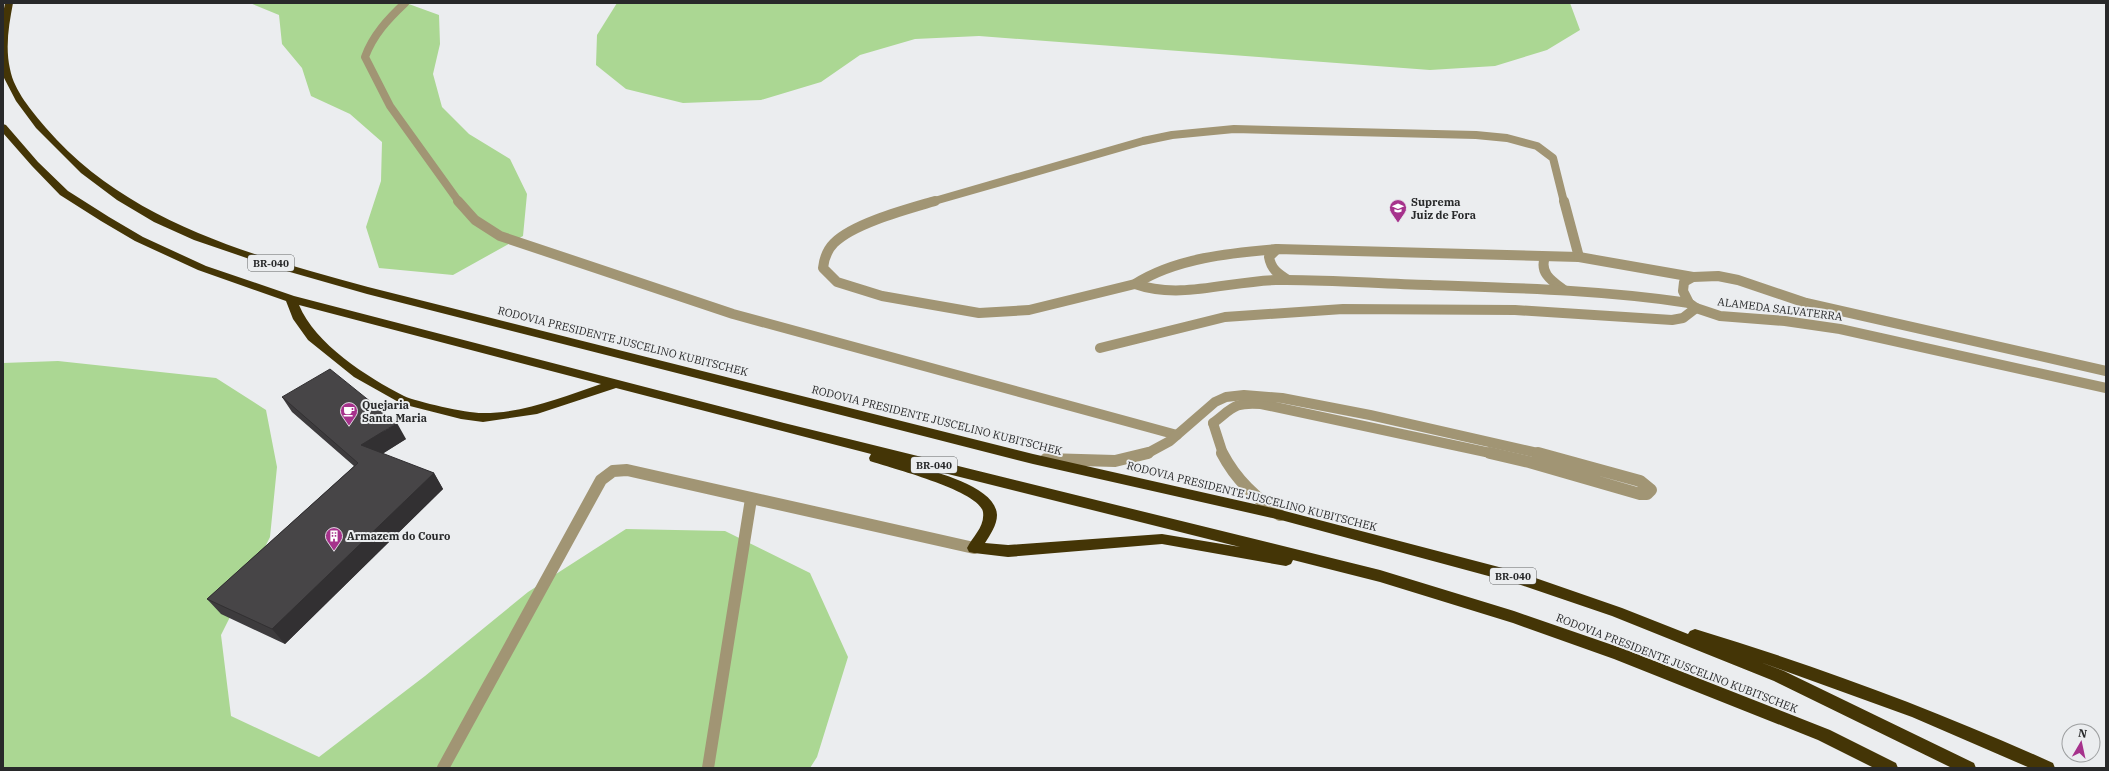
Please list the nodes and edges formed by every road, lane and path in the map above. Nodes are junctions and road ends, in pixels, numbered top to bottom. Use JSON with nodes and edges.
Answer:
{"nodes":[{"id":1,"x":9,"y":3,"type":"edge"},
{"id":2,"x":405,"y":3,"type":"edge"},
{"id":3,"x":3,"y":127,"type":"edge"},
{"id":4,"x":1277,"y":249,"type":"junction"},
{"id":5,"x":1545,"y":257,"type":"junction"},
{"id":6,"x":1579,"y":257,"type":"junction"},
{"id":7,"x":1693,"y":277,"type":"junction"},
{"id":8,"x":1289,"y":281,"type":"junction"},
{"id":9,"x":1134,"y":284,"type":"junction"},
{"id":10,"x":1564,"y":290,"type":"junction"},
{"id":11,"x":291,"y":299,"type":"junction"},
{"id":12,"x":1693,"y":306,"type":"junction"},
{"id":13,"x":1100,"y":348,"type":"dead end"},
{"id":14,"x":2106,"y":371,"type":"edge"},
{"id":15,"x":615,"y":384,"type":"junction"},
{"id":16,"x":2106,"y":388,"type":"edge"},
{"id":17,"x":1195,"y":420,"type":"junction"},
{"id":18,"x":1213,"y":423,"type":"junction"},
{"id":19,"x":784,"y":428,"type":"junction"},
{"id":20,"x":1177,"y":435,"type":"junction"},
{"id":21,"x":1032,"y":459,"type":"junction"},
{"id":22,"x":751,"y":499,"type":"junction"},
{"id":23,"x":1281,"y":515,"type":"junction"},
{"id":24,"x":974,"y":548,"type":"junction"},
{"id":25,"x":1380,"y":576,"type":"junction"},
{"id":26,"x":1617,"y":612,"type":"junction"},
{"id":27,"x":443,"y":768,"type":"edge"},
{"id":28,"x":708,"y":768,"type":"edge"},
{"id":29,"x":1890,"y":768,"type":"edge"},
{"id":30,"x":1968,"y":768,"type":"edge"},
{"id":31,"x":2047,"y":768,"type":"edge"}],
"edges":[{"from":1,"to":21,"type":"highway","name":"RODOVIA PRESIDENTE JUSCELINO KUBITSCHEK","number":"BR-040"},
{"from":2,"to":20,"type":"street"},
{"from":3,"to":11,"type":"highway","name":"RODOVIA PRESIDENTE JUSCELINO KUBITSCHEK","number":"BR-040"},
{"from":4,"to":5,"type":"street","name":"ALAMEDA SALVATERRA"},
{"from":4,"to":8,"type":"street"},
{"from":4,"to":9,"type":"street","name":"ALAMEDA SALVATERRA"},
{"from":5,"to":6,"type":"street","name":"ALAMEDA SALVATERRA"},
{"from":5,"to":10,"type":"street"},
{"from":6,"to":7,"type":"street","name":"ALAMEDA SALVATERRA"},
{"from":6,"to":9,"type":"street"},
{"from":7,"to":12,"type":"street"},
{"from":7,"to":14,"type":"street","name":"ALAMEDA SALVATERRA"},
{"from":8,"to":9,"type":"street","name":"ALAMEDA SALVATERRA"},
{"from":8,"to":10,"type":"street","name":"ALAMEDA SALVATERRA"},
{"from":10,"to":12,"type":"street","name":"ALAMEDA SALVATERRA"},
{"from":11,"to":15,"type":"highway","name":"RODOVIA PRESIDENTE JUSCELINO KUBITSCHEK","number":"BR-040"},
{"from":11,"to":15,"type":"highway"},
{"from":12,"to":13,"type":"street"},
{"from":12,"to":16,"type":"street","name":"ALAMEDA SALVATERRA"},
{"from":15,"to":19,"type":"highway","name":"RODOVIA PRESIDENTE JUSCELINO KUBITSCHEK","number":"BR-040"},
{"from":17,"to":18,"type":"street"},
{"from":17,"to":18,"type":"street"},
{"from":17,"to":20,"type":"street"},
{"from":18,"to":23,"type":"street"},
{"from":19,"to":24,"type":"highway"},
{"from":19,"to":25,"type":"highway","name":"RODOVIA PRESIDENTE JUSCELINO KUBITSCHEK","number":"BR-040"},
{"from":20,"to":21,"type":"street"},
{"from":21,"to":23,"type":"highway","name":"RODOVIA PRESIDENTE JUSCELINO KUBITSCHEK","number":"BR-040"},
{"from":22,"to":24,"type":"street"},
{"from":22,"to":27,"type":"street"},
{"from":22,"to":28,"type":"street"},
{"from":23,"to":26,"type":"highway","name":"RODOVIA PRESIDENTE JUSCELINO KUBITSCHEK","number":"BR-040"},
{"from":24,"to":25,"type":"highway"},
{"from":25,"to":29,"type":"highway","name":"RODOVIA PRESIDENTE JUSCELINO KUBITSCHEK","number":"BR-040"},
{"from":26,"to":30,"type":"highway","name":"RODOVIA PRESIDENTE JUSCELINO KUBITSCHEK","number":"BR-040"},
{"from":26,"to":31,"type":"highway"}]}
